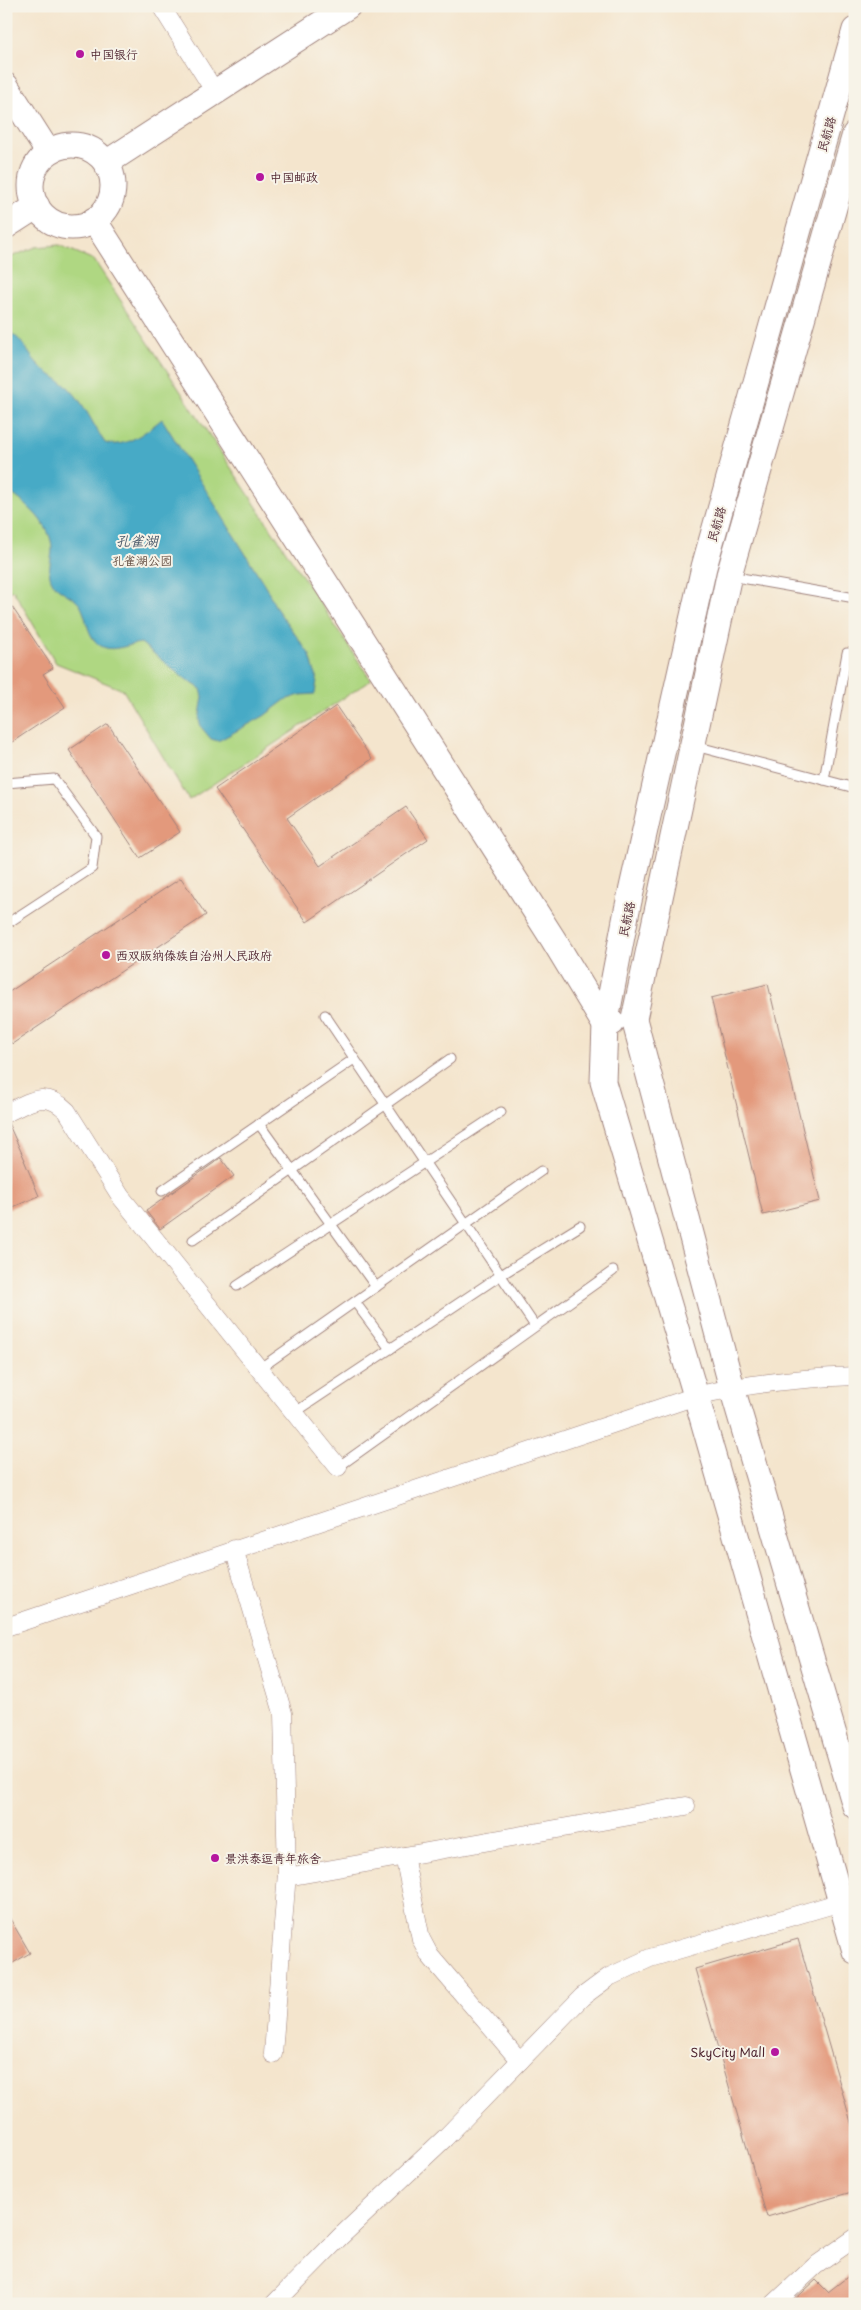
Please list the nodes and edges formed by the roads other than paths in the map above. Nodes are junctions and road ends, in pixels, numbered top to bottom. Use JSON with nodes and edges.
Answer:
{"nodes":[{"id":1,"x":161,"y":6,"type":"edge"},
{"id":2,"x":348,"y":6,"type":"edge"},
{"id":3,"x":855,"y":30,"type":"edge"},
{"id":4,"x":6,"y":86,"type":"edge"},
{"id":5,"x":215,"y":92,"type":"junction"},
{"id":6,"x":855,"y":134,"type":"edge"},
{"id":7,"x":48,"y":152,"type":"junction"},
{"id":8,"x":106,"y":163,"type":"junction"},
{"id":9,"x":37,"y":206,"type":"junction"},
{"id":10,"x":94,"y":220,"type":"junction"},
{"id":11,"x":6,"y":226,"type":"edge"},
{"id":12,"x":717,"y":571,"type":"junction"},
{"id":13,"x":855,"y":598,"type":"edge"},
{"id":14,"x":855,"y":653,"type":"edge"},
{"id":15,"x":692,"y":745,"type":"junction"},
{"id":16,"x":824,"y":780,"type":"junction"},
{"id":17,"x":6,"y":783,"type":"edge"},
{"id":18,"x":855,"y":788,"type":"edge"},
{"id":19,"x":6,"y":919,"type":"edge"},
{"id":20,"x":325,"y":1015,"type":"dead end"},
{"id":21,"x":634,"y":1019,"type":"junction"},
{"id":22,"x":605,"y":1025,"type":"junction"},
{"id":23,"x":354,"y":1059,"type":"junction"},
{"id":24,"x":450,"y":1059,"type":"dead end"},
{"id":25,"x":385,"y":1105,"type":"junction"},
{"id":26,"x":500,"y":1112,"type":"dead end"},
{"id":27,"x":6,"y":1113,"type":"edge"},
{"id":28,"x":259,"y":1124,"type":"junction"},
{"id":29,"x":424,"y":1163,"type":"junction"},
{"id":30,"x":292,"y":1170,"type":"junction"},
{"id":31,"x":541,"y":1171,"type":"dead end"},
{"id":32,"x":162,"y":1191,"type":"dead end"},
{"id":33,"x":332,"y":1224,"type":"junction"},
{"id":34,"x":466,"y":1224,"type":"junction"},
{"id":35,"x":580,"y":1226,"type":"dead end"},
{"id":36,"x":193,"y":1240,"type":"dead end"},
{"id":37,"x":613,"y":1271,"type":"dead end"},
{"id":38,"x":501,"y":1275,"type":"junction"},
{"id":39,"x":237,"y":1286,"type":"dead end"},
{"id":40,"x":376,"y":1287,"type":"junction"},
{"id":41,"x":354,"y":1302,"type":"junction"},
{"id":42,"x":535,"y":1326,"type":"junction"},
{"id":43,"x":390,"y":1349,"type":"junction"},
{"id":44,"x":259,"y":1369,"type":"junction"},
{"id":45,"x":855,"y":1376,"type":"edge"},
{"id":46,"x":732,"y":1388,"type":"junction"},
{"id":47,"x":696,"y":1396,"type":"junction"},
{"id":48,"x":294,"y":1413,"type":"junction"},
{"id":49,"x":338,"y":1467,"type":"joint"},
{"id":50,"x":234,"y":1550,"type":"junction"},
{"id":51,"x":6,"y":1627,"type":"edge"},
{"id":52,"x":686,"y":1806,"type":"dead end"},
{"id":53,"x":855,"y":1806,"type":"edge"},
{"id":54,"x":404,"y":1856,"type":"junction"},
{"id":55,"x":287,"y":1877,"type":"junction"},
{"id":56,"x":848,"y":1900,"type":"edge"},
{"id":57,"x":855,"y":1951,"type":"edge"},
{"id":58,"x":273,"y":2054,"type":"dead end"},
{"id":59,"x":520,"y":2061,"type":"junction"},
{"id":60,"x":855,"y":2238,"type":"edge"},
{"id":61,"x":274,"y":2304,"type":"edge"},
{"id":62,"x":774,"y":2304,"type":"edge"}],
"edges":[{"from":1,"to":5,"type":"street"},
{"from":2,"to":5,"type":"main road"},
{"from":3,"to":12,"type":"main road","name":"民航路"},
{"from":4,"to":7,"type":"main road"},
{"from":5,"to":8,"type":"main road"},
{"from":6,"to":12,"type":"main road","name":"民航路"},
{"from":7,"to":8,"type":"main road"},
{"from":7,"to":9,"type":"main road"},
{"from":8,"to":10,"type":"main road"},
{"from":9,"to":10,"type":"main road"},
{"from":9,"to":11,"type":"main road"},
{"from":10,"to":22,"type":"main road"},
{"from":12,"to":13,"type":"lane"},
{"from":12,"to":15,"type":"main road","name":"民航路"},
{"from":12,"to":22,"type":"main road","name":"民航路"},
{"from":14,"to":16,"type":"lane"},
{"from":15,"to":16,"type":"lane"},
{"from":15,"to":21,"type":"main road","name":"民航路"},
{"from":16,"to":18,"type":"lane"},
{"from":17,"to":19,"type":"lane"},
{"from":20,"to":23,"type":"lane"},
{"from":21,"to":22,"type":"main road"},
{"from":21,"to":46,"type":"main road"},
{"from":22,"to":47,"type":"main road","name":"民航路"},
{"from":23,"to":25,"type":"lane"},
{"from":23,"to":28,"type":"lane"},
{"from":24,"to":25,"type":"lane"},
{"from":25,"to":29,"type":"lane"},
{"from":25,"to":30,"type":"lane"},
{"from":26,"to":29,"type":"lane"},
{"from":27,"to":44,"type":"street"},
{"from":28,"to":30,"type":"lane"},
{"from":28,"to":32,"type":"lane"},
{"from":29,"to":33,"type":"lane"},
{"from":29,"to":34,"type":"lane"},
{"from":30,"to":33,"type":"lane"},
{"from":30,"to":36,"type":"lane"},
{"from":31,"to":34,"type":"lane"},
{"from":33,"to":39,"type":"lane"},
{"from":33,"to":40,"type":"lane"},
{"from":34,"to":38,"type":"lane"},
{"from":34,"to":40,"type":"lane"},
{"from":35,"to":38,"type":"lane"},
{"from":37,"to":42,"type":"lane"},
{"from":38,"to":42,"type":"lane"},
{"from":38,"to":43,"type":"lane"},
{"from":40,"to":41,"type":"lane"},
{"from":41,"to":43,"type":"lane"},
{"from":41,"to":44,"type":"lane"},
{"from":42,"to":49,"type":"lane"},
{"from":43,"to":48,"type":"lane"},
{"from":44,"to":48,"type":"street"},
{"from":45,"to":46,"type":"street"},
{"from":46,"to":47,"type":"street"},
{"from":46,"to":53,"type":"main road"},
{"from":47,"to":50,"type":"street"},
{"from":47,"to":56,"type":"main road","name":"民航路"},
{"from":48,"to":49,"type":"street"},
{"from":50,"to":51,"type":"street"},
{"from":50,"to":55,"type":"street"},
{"from":52,"to":54,"type":"street"},
{"from":54,"to":55,"type":"street"},
{"from":54,"to":59,"type":"street"},
{"from":55,"to":58,"type":"street"},
{"from":56,"to":57,"type":"main road","name":"民航路"},
{"from":56,"to":59,"type":"street"},
{"from":59,"to":61,"type":"street"},
{"from":60,"to":62,"type":"street"}]}
